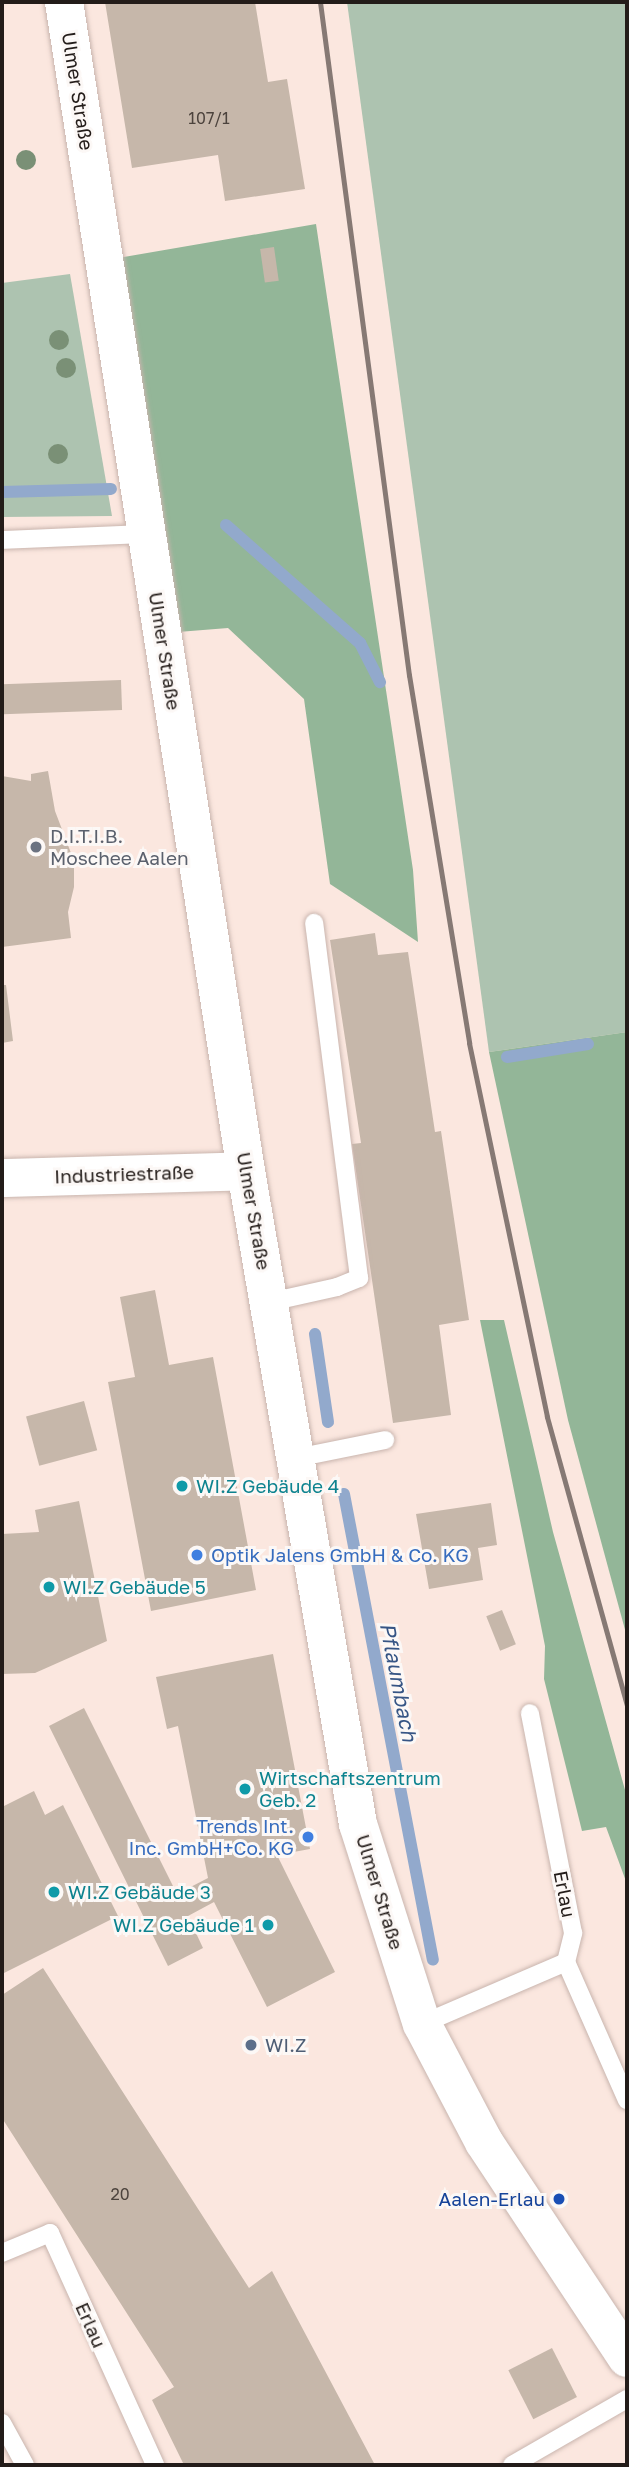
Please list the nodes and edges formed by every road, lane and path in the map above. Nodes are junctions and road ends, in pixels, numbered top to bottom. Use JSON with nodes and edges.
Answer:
{"nodes":[{"id":1,"x":64,"y":2,"type":"edge"},
{"id":2,"x":147,"y":534,"type":"junction"},
{"id":3,"x":2,"y":540,"type":"edge"},
{"id":4,"x":314,"y":923,"type":"dead end"},
{"id":5,"x":246,"y":1171,"type":"junction"},
{"id":6,"x":2,"y":1178,"type":"edge"},
{"id":7,"x":270,"y":1302,"type":"junction"},
{"id":8,"x":385,"y":1440,"type":"dead end"},
{"id":9,"x":296,"y":1458,"type":"junction"},
{"id":10,"x":530,"y":1713,"type":"dead end"},
{"id":11,"x":566,"y":1962,"type":"junction"},
{"id":12,"x":422,"y":2024,"type":"junction"},
{"id":13,"x":627,"y":2100,"type":"edge"},
{"id":14,"x":2,"y":2253,"type":"edge"},
{"id":15,"x":627,"y":2358,"type":"edge"},
{"id":16,"x":627,"y":2399,"type":"edge"},
{"id":17,"x":2,"y":2423,"type":"edge"},
{"id":18,"x":25,"y":2465,"type":"edge"},
{"id":19,"x":155,"y":2465,"type":"edge"},
{"id":20,"x":512,"y":2465,"type":"edge"}],
"edges":[{"from":1,"to":2,"type":"street","name":"Ulmer Straße"},
{"from":2,"to":3,"type":"lane"},
{"from":2,"to":5,"type":"street","name":"Ulmer Straße"},
{"from":4,"to":7,"type":"lane"},
{"from":5,"to":6,"type":"street","name":"Industriestraße"},
{"from":5,"to":7,"type":"street","name":"Ulmer Straße"},
{"from":7,"to":9,"type":"street","name":"Ulmer Straße"},
{"from":8,"to":9,"type":"lane"},
{"from":9,"to":12,"type":"street","name":"Ulmer Straße"},
{"from":10,"to":11,"type":"lane","name":"Erlau"},
{"from":11,"to":12,"type":"lane"},
{"from":11,"to":13,"type":"lane"},
{"from":12,"to":15,"type":"street","name":"Ulmer Straße"},
{"from":14,"to":19,"type":"lane","name":"Erlau"},
{"from":16,"to":20,"type":"lane"},
{"from":17,"to":18,"type":"lane"}]}
